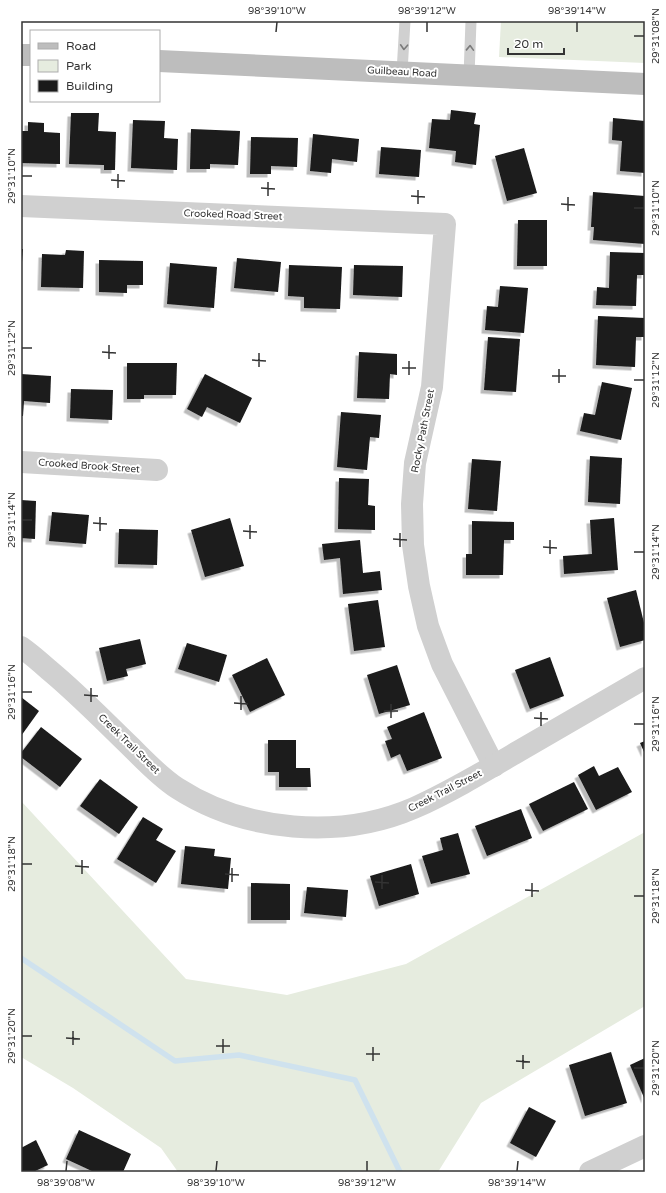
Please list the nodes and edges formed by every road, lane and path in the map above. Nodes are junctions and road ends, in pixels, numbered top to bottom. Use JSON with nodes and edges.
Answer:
{"nodes":[{"id":1,"x":405,"y":21,"type":"edge"},
{"id":2,"x":472,"y":21,"type":"edge"},
{"id":3,"x":160,"y":61,"type":"edge"},
{"id":4,"x":402,"y":72,"type":"junction"},
{"id":5,"x":469,"y":76,"type":"junction"},
{"id":6,"x":645,"y":84,"type":"edge"},
{"id":7,"x":21,"y":206,"type":"edge"},
{"id":8,"x":445,"y":224,"type":"joint"},
{"id":9,"x":21,"y":462,"type":"edge"},
{"id":10,"x":157,"y":470,"type":"dead end"},
{"id":11,"x":21,"y":647,"type":"edge"},
{"id":12,"x":645,"y":678,"type":"edge"},
{"id":13,"x":494,"y":766,"type":"junction"},
{"id":14,"x":645,"y":1146,"type":"edge"},
{"id":15,"x":590,"y":1172,"type":"edge"}],
"edges":[{"from":1,"to":4,"type":"lane","one_way":true},
{"from":5,"to":2,"type":"lane","one_way":true},
{"from":3,"to":4,"type":"main road","name":"Guilbeau Road"},
{"from":4,"to":5,"type":"main road","name":"Guilbeau Road"},
{"from":5,"to":6,"type":"main road","name":"Guilbeau Road"},
{"from":7,"to":8,"type":"street","name":"Crooked Road Street"},
{"from":8,"to":13,"type":"street","name":"Rocky Path Street"},
{"from":9,"to":10,"type":"street","name":"Crooked Brook Street"},
{"from":11,"to":13,"type":"street","name":"Creek Trail Street"},
{"from":12,"to":13,"type":"street","name":"Creek Trail Street"},
{"from":14,"to":15,"type":"street"}]}
